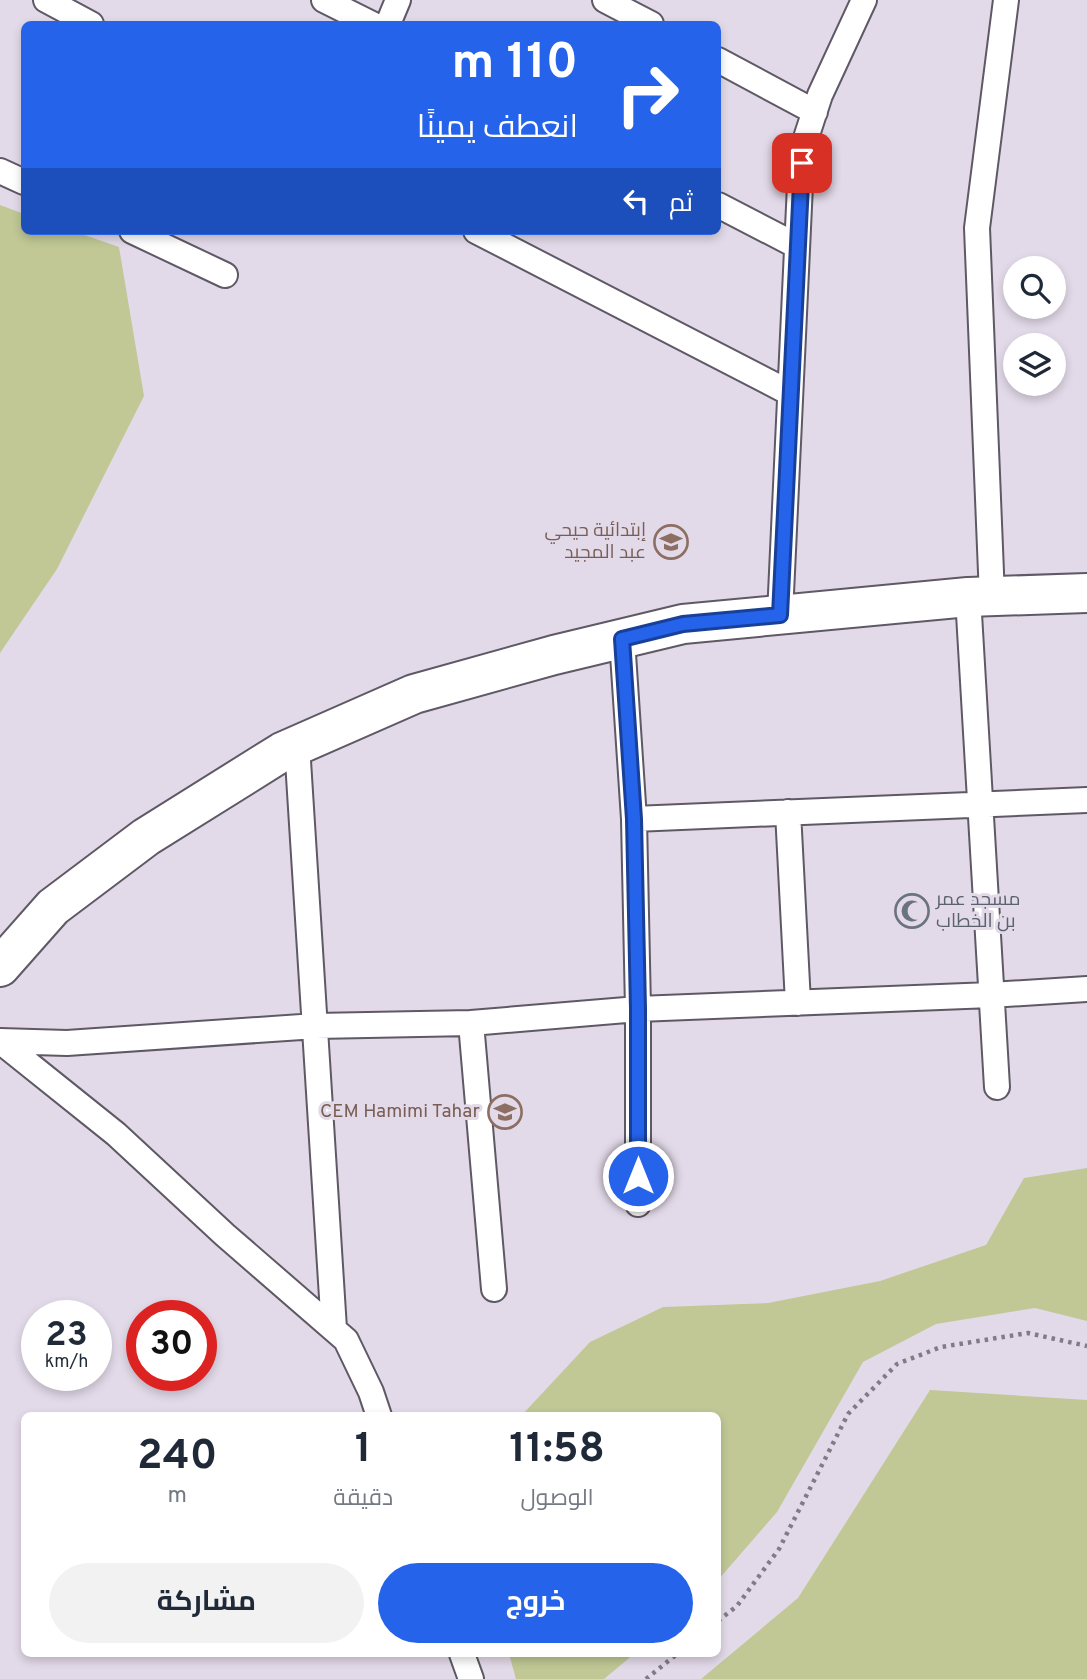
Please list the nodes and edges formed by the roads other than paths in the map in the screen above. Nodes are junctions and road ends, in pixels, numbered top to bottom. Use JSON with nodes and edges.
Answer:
{"nodes":[{"id":1,"x":46,"y":0,"type":"edge"},
{"id":2,"x":324,"y":0,"type":"edge"},
{"id":3,"x":398,"y":0,"type":"edge"},
{"id":4,"x":605,"y":0,"type":"edge"},
{"id":5,"x":864,"y":0,"type":"edge"},
{"id":6,"x":1006,"y":0,"type":"edge"},
{"id":7,"x":85,"y":21,"type":"edge"},
{"id":8,"x":366,"y":21,"type":"edge"},
{"id":9,"x":388,"y":21,"type":"edge"},
{"id":10,"x":645,"y":21,"type":"edge"},
{"id":11,"x":721,"y":62,"type":"edge"},
{"id":12,"x":815,"y":112,"type":"junction"},
{"id":13,"x":0,"y":171,"type":"edge"},
{"id":14,"x":21,"y":181,"type":"edge"},
{"id":15,"x":721,"y":207,"type":"edge"},
{"id":16,"x":140,"y":235,"type":"edge"},
{"id":17,"x":484,"y":235,"type":"edge"},
{"id":18,"x":797,"y":246,"type":"junction"},
{"id":19,"x":225,"y":275,"type":"dead end"},
{"id":20,"x":790,"y":393,"type":"junction"},
{"id":21,"x":1087,"y":593,"type":"edge"},
{"id":22,"x":980,"y":597,"type":"junction"},
{"id":23,"x":780,"y":615,"type":"junction"},
{"id":24,"x":622,"y":639,"type":"junction"},
{"id":25,"x":297,"y":745,"type":"junction"},
{"id":26,"x":1087,"y":800,"type":"edge"},
{"id":27,"x":980,"y":804,"type":"junction"},
{"id":28,"x":788,"y":812,"type":"junction"},
{"id":29,"x":634,"y":819,"type":"junction"},
{"id":30,"x":0,"y":967,"type":"edge"},
{"id":31,"x":1087,"y":989,"type":"edge"},
{"id":32,"x":990,"y":995,"type":"junction"},
{"id":33,"x":798,"y":1003,"type":"junction"},
{"id":34,"x":638,"y":1009,"type":"junction"},
{"id":35,"x":471,"y":1023,"type":"junction"},
{"id":36,"x":316,"y":1026,"type":"junction"},
{"id":37,"x":0,"y":1041,"type":"edge"},
{"id":38,"x":997,"y":1087,"type":"dead end"},
{"id":39,"x":638,"y":1204,"type":"dead end"},
{"id":40,"x":494,"y":1289,"type":"dead end"},
{"id":41,"x":334,"y":1329,"type":"junction"},
{"id":42,"x":378,"y":1412,"type":"edge"},
{"id":43,"x":463,"y":1657,"type":"edge"},
{"id":44,"x":471,"y":1679,"type":"edge"}],
"edges":[{"from":1,"to":7,"type":"street"},
{"from":2,"to":8,"type":"street"},
{"from":3,"to":9,"type":"street"},
{"from":4,"to":10,"type":"street"},
{"from":5,"to":12,"type":"street"},
{"from":6,"to":22,"type":"street"},
{"from":11,"to":12,"type":"street"},
{"from":12,"to":18,"type":"street"},
{"from":13,"to":14,"type":"street"},
{"from":15,"to":18,"type":"street"},
{"from":16,"to":19,"type":"street"},
{"from":17,"to":20,"type":"street"},
{"from":18,"to":20,"type":"street"},
{"from":20,"to":23,"type":"street"},
{"from":21,"to":22,"type":"main road"},
{"from":22,"to":23,"type":"main road"},
{"from":22,"to":27,"type":"street"},
{"from":23,"to":24,"type":"main road"},
{"from":24,"to":25,"type":"main road"},
{"from":24,"to":29,"type":"street"},
{"from":25,"to":30,"type":"main road"},
{"from":25,"to":36,"type":"street"},
{"from":26,"to":27,"type":"street"},
{"from":27,"to":28,"type":"street"},
{"from":27,"to":32,"type":"street"},
{"from":28,"to":29,"type":"street"},
{"from":28,"to":33,"type":"street"},
{"from":29,"to":34,"type":"street"},
{"from":31,"to":32,"type":"street"},
{"from":32,"to":33,"type":"street"},
{"from":32,"to":38,"type":"street"},
{"from":33,"to":34,"type":"street"},
{"from":34,"to":35,"type":"street"},
{"from":34,"to":39,"type":"street"},
{"from":35,"to":36,"type":"street"},
{"from":35,"to":40,"type":"street"},
{"from":36,"to":37,"type":"street"},
{"from":36,"to":41,"type":"street"},
{"from":37,"to":41,"type":"street"},
{"from":41,"to":42,"type":"street"},
{"from":43,"to":44,"type":"street"}]}
